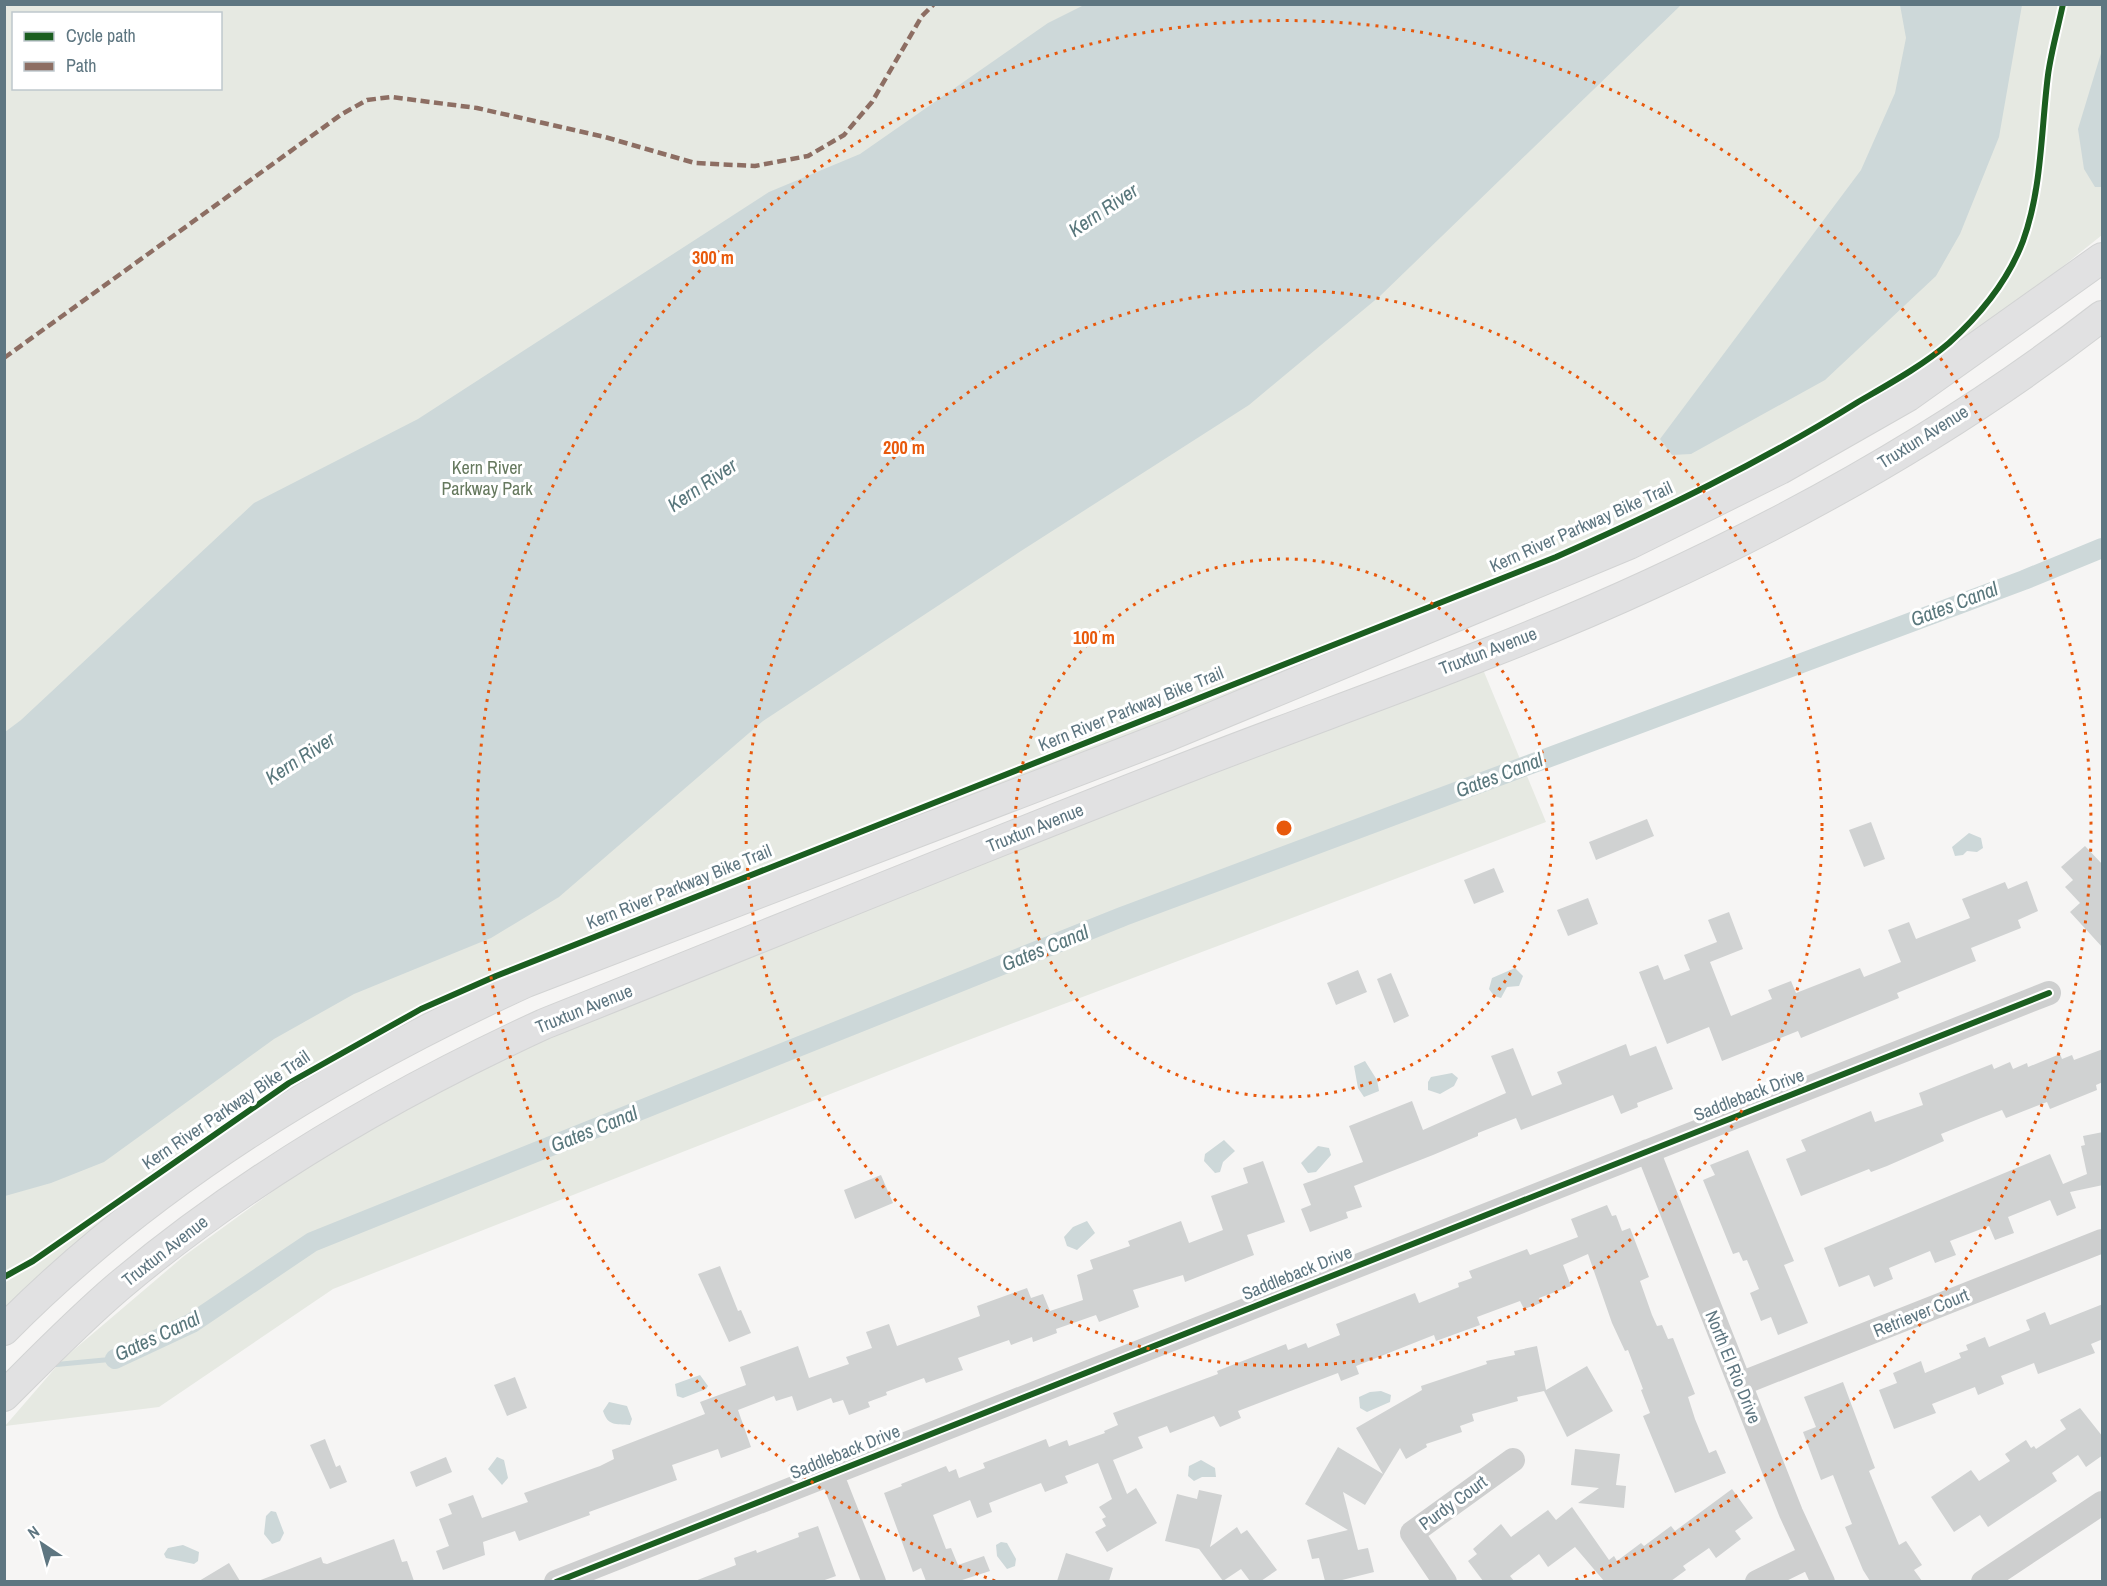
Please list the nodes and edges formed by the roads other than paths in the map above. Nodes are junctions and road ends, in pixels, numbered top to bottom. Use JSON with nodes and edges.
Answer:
{"nodes":[{"id":1,"x":2103,"y":258,"type":"edge"},
{"id":2,"x":2103,"y":316,"type":"edge"},
{"id":3,"x":2049,"y":993,"type":"dead end"},
{"id":4,"x":1648,"y":1151,"type":"junction"},
{"id":5,"x":2103,"y":1241,"type":"edge"},
{"id":6,"x":4,"y":1330,"type":"edge"},
{"id":7,"x":1740,"y":1384,"type":"junction"},
{"id":8,"x":4,"y":1396,"type":"edge"},
{"id":9,"x":1514,"y":1460,"type":"dead end"},
{"id":10,"x":831,"y":1473,"type":"junction"},
{"id":11,"x":2103,"y":1503,"type":"edge"},
{"id":12,"x":1810,"y":1556,"type":"junction"},
{"id":13,"x":556,"y":1581,"type":"edge"},
{"id":14,"x":874,"y":1581,"type":"edge"},
{"id":15,"x":1445,"y":1581,"type":"edge"},
{"id":16,"x":1757,"y":1581,"type":"edge"},
{"id":17,"x":1823,"y":1581,"type":"edge"},
{"id":18,"x":1983,"y":1581,"type":"edge"}],
"edges":[{"from":1,"to":6,"type":"main road"},
{"from":2,"to":8,"type":"main road","name":"Truxtun Avenue"},
{"from":3,"to":4,"type":"street","name":"Saddleback Drive"},
{"from":4,"to":7,"type":"street","name":"North El Rio Drive"},
{"from":4,"to":10,"type":"street","name":"Saddleback Drive"},
{"from":5,"to":7,"type":"street","name":"Retriever Court"},
{"from":7,"to":12,"type":"street","name":"North El Rio Drive"},
{"from":9,"to":15,"type":"street","name":"Purdy Court"},
{"from":10,"to":13,"type":"street","name":"Saddleback Drive"},
{"from":10,"to":14,"type":"street"},
{"from":11,"to":18,"type":"street"},
{"from":12,"to":16,"type":"street"},
{"from":12,"to":17,"type":"street","name":"North El Rio Drive"}]}
